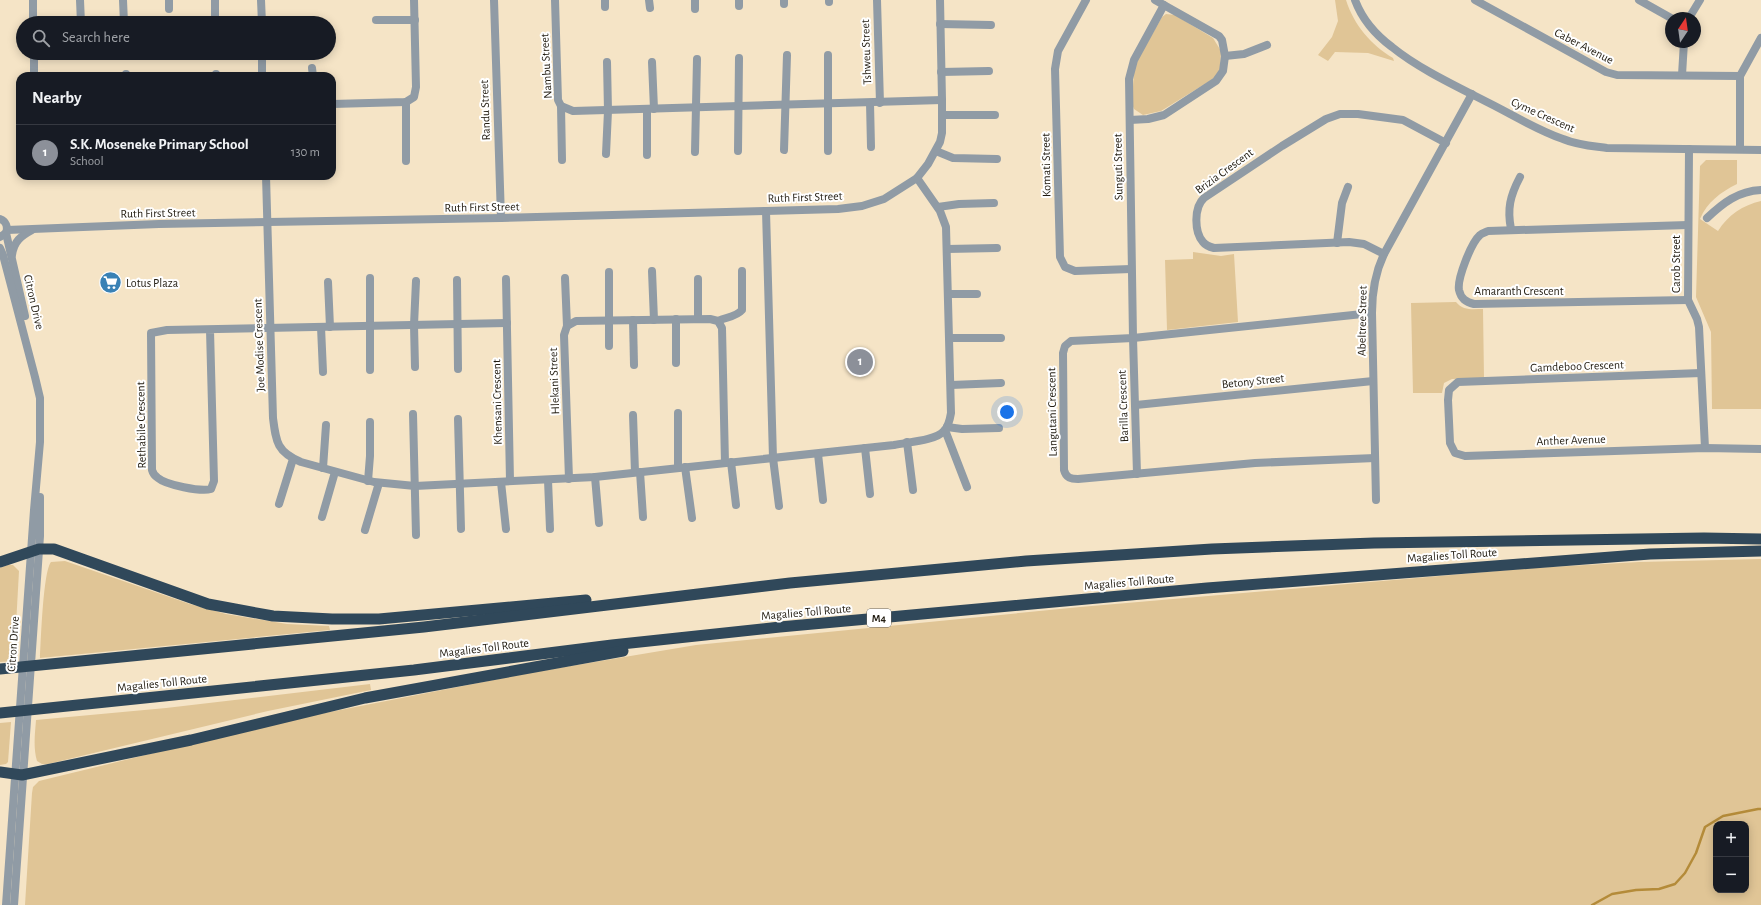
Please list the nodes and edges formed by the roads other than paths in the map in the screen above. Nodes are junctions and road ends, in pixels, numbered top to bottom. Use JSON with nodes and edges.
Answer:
{"nodes":[{"id":1,"x":33,"y":0,"type":"edge"},
{"id":2,"x":80,"y":0,"type":"edge"},
{"id":3,"x":123,"y":0,"type":"edge"},
{"id":4,"x":169,"y":0,"type":"edge"},
{"id":5,"x":215,"y":0,"type":"edge"},
{"id":6,"x":261,"y":0,"type":"edge"},
{"id":7,"x":414,"y":0,"type":"edge"},
{"id":8,"x":494,"y":0,"type":"edge"},
{"id":9,"x":555,"y":0,"type":"edge"},
{"id":10,"x":695,"y":0,"type":"edge"},
{"id":11,"x":877,"y":0,"type":"edge"},
{"id":12,"x":940,"y":0,"type":"edge"},
{"id":13,"x":1086,"y":0,"type":"edge"},
{"id":14,"x":1155,"y":0,"type":"edge"},
{"id":15,"x":1355,"y":0,"type":"edge"},
{"id":16,"x":1475,"y":0,"type":"edge"},
{"id":17,"x":1639,"y":0,"type":"edge"},
{"id":18,"x":1700,"y":0,"type":"edge"},
{"id":19,"x":1164,"y":5,"type":"junction"},
{"id":20,"x":169,"y":9,"type":"dead end"},
{"id":21,"x":695,"y":9,"type":"dead end"},
{"id":22,"x":1693,"y":12,"type":"edge"},
{"id":23,"x":1665,"y":15,"type":"edge"},
{"id":24,"x":33,"y":16,"type":"edge"},
{"id":25,"x":81,"y":16,"type":"edge"},
{"id":26,"x":124,"y":16,"type":"edge"},
{"id":27,"x":215,"y":16,"type":"edge"},
{"id":28,"x":262,"y":16,"type":"edge"},
{"id":29,"x":376,"y":20,"type":"dead end"},
{"id":30,"x":415,"y":20,"type":"junction"},
{"id":31,"x":940,"y":24,"type":"junction"},
{"id":32,"x":991,"y":25,"type":"dead end"},
{"id":33,"x":1761,"y":38,"type":"edge"},
{"id":34,"x":1267,"y":45,"type":"dead end"},
{"id":35,"x":1684,"y":48,"type":"edge"},
{"id":36,"x":828,"y":54,"type":"dead end"},
{"id":37,"x":787,"y":56,"type":"dead end"},
{"id":38,"x":1225,"y":56,"type":"junction"},
{"id":39,"x":739,"y":58,"type":"dead end"},
{"id":40,"x":697,"y":59,"type":"dead end"},
{"id":41,"x":34,"y":60,"type":"edge"},
{"id":42,"x":262,"y":60,"type":"edge"},
{"id":43,"x":607,"y":62,"type":"dead end"},
{"id":44,"x":652,"y":62,"type":"dead end"},
{"id":45,"x":989,"y":71,"type":"dead end"},
{"id":46,"x":34,"y":72,"type":"edge"},
{"id":47,"x":262,"y":72,"type":"edge"},
{"id":48,"x":941,"y":72,"type":"junction"},
{"id":49,"x":1682,"y":75,"type":"junction"},
{"id":50,"x":1740,"y":76,"type":"junction"},
{"id":51,"x":1472,"y":94,"type":"junction"},
{"id":52,"x":942,"y":100,"type":"junction"},
{"id":53,"x":406,"y":102,"type":"junction"},
{"id":54,"x":880,"y":103,"type":"junction"},
{"id":55,"x":336,"y":104,"type":"edge"},
{"id":56,"x":870,"y":104,"type":"junction"},
{"id":57,"x":828,"y":105,"type":"junction"},
{"id":58,"x":561,"y":106,"type":"junction"},
{"id":59,"x":785,"y":106,"type":"junction"},
{"id":60,"x":739,"y":107,"type":"junction"},
{"id":61,"x":696,"y":108,"type":"junction"},
{"id":62,"x":650,"y":109,"type":"junction"},
{"id":63,"x":608,"y":111,"type":"junction"},
{"id":64,"x":942,"y":115,"type":"junction"},
{"id":65,"x":995,"y":115,"type":"dead end"},
{"id":66,"x":1130,"y":120,"type":"junction"},
{"id":67,"x":1446,"y":143,"type":"junction"},
{"id":68,"x":871,"y":147,"type":"dead end"},
{"id":69,"x":1689,"y":149,"type":"junction"},
{"id":70,"x":1740,"y":149,"type":"junction"},
{"id":71,"x":784,"y":150,"type":"dead end"},
{"id":72,"x":1761,"y":150,"type":"edge"},
{"id":73,"x":738,"y":151,"type":"dead end"},
{"id":74,"x":828,"y":151,"type":"dead end"},
{"id":75,"x":936,"y":151,"type":"junction"},
{"id":76,"x":695,"y":152,"type":"dead end"},
{"id":77,"x":606,"y":154,"type":"dead end"},
{"id":78,"x":647,"y":155,"type":"dead end"},
{"id":79,"x":997,"y":159,"type":"dead end"},
{"id":80,"x":562,"y":160,"type":"dead end"},
{"id":81,"x":406,"y":161,"type":"dead end"},
{"id":82,"x":1520,"y":177,"type":"dead end"},
{"id":83,"x":917,"y":178,"type":"junction"},
{"id":84,"x":266,"y":180,"type":"edge"},
{"id":85,"x":1348,"y":187,"type":"dead end"},
{"id":86,"x":1761,"y":190,"type":"edge"},
{"id":87,"x":994,"y":203,"type":"dead end"},
{"id":88,"x":938,"y":207,"type":"junction"},
{"id":89,"x":766,"y":211,"type":"junction"},
{"id":90,"x":0,"y":212,"type":"edge"},
{"id":91,"x":500,"y":218,"type":"junction"},
{"id":92,"x":1707,"y":218,"type":"dead end"},
{"id":93,"x":2,"y":220,"type":"edge"},
{"id":94,"x":268,"y":223,"type":"junction"},
{"id":95,"x":1688,"y":225,"type":"junction"},
{"id":96,"x":35,"y":228,"type":"junction"},
{"id":97,"x":1511,"y":230,"type":"junction"},
{"id":98,"x":4,"y":233,"type":"edge"},
{"id":99,"x":1337,"y":243,"type":"junction"},
{"id":100,"x":0,"y":248,"type":"edge"},
{"id":101,"x":997,"y":248,"type":"dead end"},
{"id":102,"x":947,"y":249,"type":"junction"},
{"id":103,"x":1384,"y":254,"type":"junction"},
{"id":104,"x":0,"y":255,"type":"edge"},
{"id":105,"x":8,"y":260,"type":"junction"},
{"id":106,"x":1131,"y":269,"type":"junction"},
{"id":107,"x":652,"y":271,"type":"dead end"},
{"id":108,"x":742,"y":271,"type":"dead end"},
{"id":109,"x":609,"y":272,"type":"dead end"},
{"id":110,"x":370,"y":278,"type":"dead end"},
{"id":111,"x":565,"y":278,"type":"dead end"},
{"id":112,"x":506,"y":279,"type":"dead end"},
{"id":113,"x":698,"y":279,"type":"dead end"},
{"id":114,"x":457,"y":280,"type":"dead end"},
{"id":115,"x":416,"y":281,"type":"dead end"},
{"id":116,"x":328,"y":282,"type":"dead end"},
{"id":117,"x":948,"y":294,"type":"junction"},
{"id":118,"x":977,"y":294,"type":"dead end"},
{"id":119,"x":1688,"y":300,"type":"junction"},
{"id":120,"x":1372,"y":313,"type":"junction"},
{"id":121,"x":676,"y":319,"type":"junction"},
{"id":122,"x":698,"y":319,"type":"junction"},
{"id":123,"x":609,"y":320,"type":"junction"},
{"id":124,"x":633,"y":320,"type":"junction"},
{"id":125,"x":654,"y":320,"type":"junction"},
{"id":126,"x":718,"y":321,"type":"junction"},
{"id":127,"x":507,"y":323,"type":"junction"},
{"id":128,"x":458,"y":324,"type":"junction"},
{"id":129,"x":414,"y":325,"type":"junction"},
{"id":130,"x":370,"y":326,"type":"junction"},
{"id":131,"x":567,"y":326,"type":"junction"},
{"id":132,"x":326,"y":327,"type":"junction"},
{"id":133,"x":271,"y":329,"type":"junction"},
{"id":134,"x":210,"y":330,"type":"junction"},
{"id":135,"x":950,"y":338,"type":"junction"},
{"id":136,"x":1001,"y":338,"type":"dead end"},
{"id":137,"x":1133,"y":338,"type":"junction"},
{"id":138,"x":609,"y":346,"type":"dead end"},
{"id":139,"x":676,"y":363,"type":"dead end"},
{"id":140,"x":634,"y":365,"type":"dead end"},
{"id":141,"x":415,"y":367,"type":"dead end"},
{"id":142,"x":458,"y":369,"type":"dead end"},
{"id":143,"x":370,"y":370,"type":"dead end"},
{"id":144,"x":323,"y":372,"type":"dead end"},
{"id":145,"x":1701,"y":373,"type":"junction"},
{"id":146,"x":1373,"y":381,"type":"junction"},
{"id":147,"x":1001,"y":383,"type":"dead end"},
{"id":148,"x":1455,"y":384,"type":"joint"},
{"id":149,"x":951,"y":385,"type":"junction"},
{"id":150,"x":1136,"y":405,"type":"junction"},
{"id":151,"x":678,"y":413,"type":"dead end"},
{"id":152,"x":413,"y":414,"type":"dead end"},
{"id":153,"x":633,"y":415,"type":"dead end"},
{"id":154,"x":458,"y":419,"type":"dead end"},
{"id":155,"x":370,"y":422,"type":"dead end"},
{"id":156,"x":326,"y":424,"type":"dead end"},
{"id":157,"x":999,"y":428,"type":"dead end"},
{"id":158,"x":946,"y":429,"type":"junction"},
{"id":159,"x":907,"y":442,"type":"junction"},
{"id":160,"x":865,"y":448,"type":"junction"},
{"id":161,"x":1705,"y":448,"type":"junction"},
{"id":162,"x":1761,"y":449,"type":"edge"},
{"id":163,"x":818,"y":454,"type":"junction"},
{"id":164,"x":773,"y":458,"type":"junction"},
{"id":165,"x":1375,"y":458,"type":"junction"},
{"id":166,"x":294,"y":459,"type":"junction"},
{"id":167,"x":728,"y":462,"type":"junction"},
{"id":168,"x":682,"y":467,"type":"junction"},
{"id":169,"x":323,"y":468,"type":"junction"},
{"id":170,"x":335,"y":472,"type":"junction"},
{"id":171,"x":637,"y":472,"type":"junction"},
{"id":172,"x":1137,"y":474,"type":"junction"},
{"id":173,"x":595,"y":477,"type":"junction"},
{"id":174,"x":570,"y":478,"type":"junction"},
{"id":175,"x":368,"y":480,"type":"junction"},
{"id":176,"x":548,"y":480,"type":"junction"},
{"id":177,"x":510,"y":481,"type":"junction"},
{"id":178,"x":501,"y":482,"type":"junction"},
{"id":179,"x":379,"y":483,"type":"junction"},
{"id":180,"x":460,"y":484,"type":"junction"},
{"id":181,"x":415,"y":486,"type":"junction"},
{"id":182,"x":967,"y":487,"type":"dead end"},
{"id":183,"x":913,"y":490,"type":"dead end"},
{"id":184,"x":870,"y":494,"type":"dead end"},
{"id":185,"x":823,"y":500,"type":"dead end"},
{"id":186,"x":1376,"y":500,"type":"dead end"},
{"id":187,"x":279,"y":504,"type":"dead end"},
{"id":188,"x":736,"y":505,"type":"dead end"},
{"id":189,"x":779,"y":506,"type":"dead end"},
{"id":190,"x":322,"y":517,"type":"dead end"},
{"id":191,"x":643,"y":517,"type":"dead end"},
{"id":192,"x":692,"y":518,"type":"dead end"},
{"id":193,"x":599,"y":523,"type":"dead end"},
{"id":194,"x":461,"y":529,"type":"dead end"},
{"id":195,"x":506,"y":529,"type":"dead end"},
{"id":196,"x":550,"y":529,"type":"dead end"},
{"id":197,"x":365,"y":530,"type":"dead end"},
{"id":198,"x":416,"y":535,"type":"dead end"},
{"id":199,"x":1761,"y":539,"type":"edge"},
{"id":200,"x":35,"y":550,"type":"junction"},
{"id":201,"x":1761,"y":551,"type":"edge"},
{"id":202,"x":0,"y":562,"type":"edge"},
{"id":203,"x":790,"y":583,"type":"junction"},
{"id":204,"x":780,"y":627,"type":"junction"},
{"id":205,"x":0,"y":669,"type":"edge"},
{"id":206,"x":0,"y":713,"type":"edge"},
{"id":207,"x":0,"y":772,"type":"edge"},
{"id":208,"x":19,"y":775,"type":"junction"},
{"id":209,"x":6,"y":905,"type":"edge"},
{"id":210,"x":14,"y":905,"type":"edge"}],
"edges":[{"from":1,"to":24,"type":"street"},
{"from":2,"to":25,"type":"street"},
{"from":3,"to":26,"type":"street"},
{"from":4,"to":20,"type":"street"},
{"from":5,"to":27,"type":"street"},
{"from":6,"to":28,"type":"street"},
{"from":7,"to":30,"type":"street"},
{"from":8,"to":91,"type":"street","name":"Randu Street"},
{"from":9,"to":58,"type":"street","name":"Nambu Street"},
{"from":10,"to":21,"type":"street"},
{"from":11,"to":54,"type":"street","name":"Tshweu Street"},
{"from":12,"to":31,"type":"street","name":"Ruth First Street"},
{"from":13,"to":106,"type":"street","name":"Komati Street"},
{"from":14,"to":19,"type":"street"},
{"from":15,"to":51,"type":"street","name":"Cyme Crescent"},
{"from":16,"to":49,"type":"street","name":"Caber Avenue"},
{"from":17,"to":23,"type":"street"},
{"from":18,"to":22,"type":"street"},
{"from":19,"to":38,"type":"street"},
{"from":19,"to":66,"type":"street","name":"Sunguti Street"},
{"from":29,"to":30,"type":"street"},
{"from":30,"to":53,"type":"street"},
{"from":31,"to":32,"type":"street"},
{"from":31,"to":48,"type":"street","name":"Ruth First Street"},
{"from":33,"to":50,"type":"street"},
{"from":34,"to":38,"type":"street"},
{"from":35,"to":49,"type":"street"},
{"from":36,"to":57,"type":"street"},
{"from":37,"to":59,"type":"street"},
{"from":38,"to":66,"type":"street"},
{"from":39,"to":60,"type":"street"},
{"from":40,"to":61,"type":"street"},
{"from":41,"to":46,"type":"street"},
{"from":42,"to":47,"type":"street"},
{"from":43,"to":63,"type":"street"},
{"from":44,"to":62,"type":"street"},
{"from":45,"to":48,"type":"street"},
{"from":48,"to":52,"type":"street","name":"Ruth First Street"},
{"from":49,"to":50,"type":"street","name":"Caber Avenue"},
{"from":50,"to":70,"type":"street"},
{"from":51,"to":67,"type":"street","name":"Abeltree Street"},
{"from":51,"to":69,"type":"street","name":"Cyme Crescent"},
{"from":52,"to":54,"type":"street","name":"Nambu Street"},
{"from":52,"to":64,"type":"street","name":"Ruth First Street"},
{"from":53,"to":55,"type":"street"},
{"from":53,"to":81,"type":"street"},
{"from":54,"to":56,"type":"street","name":"Nambu Street"},
{"from":56,"to":57,"type":"street","name":"Nambu Street"},
{"from":56,"to":68,"type":"street"},
{"from":57,"to":59,"type":"street","name":"Nambu Street"},
{"from":57,"to":74,"type":"street"},
{"from":58,"to":63,"type":"street","name":"Nambu Street"},
{"from":58,"to":80,"type":"street"},
{"from":59,"to":60,"type":"street","name":"Nambu Street"},
{"from":59,"to":71,"type":"street"},
{"from":60,"to":61,"type":"street","name":"Nambu Street"},
{"from":60,"to":73,"type":"street"},
{"from":61,"to":62,"type":"street","name":"Nambu Street"},
{"from":61,"to":76,"type":"street"},
{"from":62,"to":63,"type":"street","name":"Nambu Street"},
{"from":62,"to":78,"type":"street"},
{"from":63,"to":77,"type":"street"},
{"from":64,"to":65,"type":"street"},
{"from":64,"to":75,"type":"street","name":"Ruth First Street"},
{"from":66,"to":106,"type":"street","name":"Sunguti Street"},
{"from":67,"to":99,"type":"street","name":"Brizia Crescent"},
{"from":67,"to":103,"type":"street","name":"Abeltree Street"},
{"from":69,"to":70,"type":"street","name":"Cyme Crescent"},
{"from":69,"to":95,"type":"street","name":"Carob Street"},
{"from":70,"to":72,"type":"street","name":"Cyme Crescent"},
{"from":75,"to":79,"type":"street"},
{"from":75,"to":83,"type":"street","name":"Ruth First Street"},
{"from":82,"to":97,"type":"street"},
{"from":83,"to":88,"type":"street"},
{"from":83,"to":89,"type":"street","name":"Ruth First Street"},
{"from":84,"to":94,"type":"street","name":"Joe Modise Crescent"},
{"from":85,"to":99,"type":"street"},
{"from":86,"to":92,"type":"street"},
{"from":87,"to":88,"type":"street"},
{"from":88,"to":102,"type":"street"},
{"from":89,"to":91,"type":"street","name":"Ruth First Street"},
{"from":89,"to":164,"type":"street"},
{"from":90,"to":93,"type":"street","name":"Citron Drive"},
{"from":91,"to":94,"type":"street","name":"Ruth First Street"},
{"from":93,"to":98,"type":"street","name":"Citron Drive"},
{"from":94,"to":96,"type":"street","name":"Ruth First Street"},
{"from":94,"to":133,"type":"street","name":"Joe Modise Crescent"},
{"from":95,"to":97,"type":"street","name":"Amaranth Crescent"},
{"from":95,"to":119,"type":"street","name":"Carob Street"},
{"from":96,"to":98,"type":"street","name":"Ruth First Street"},
{"from":96,"to":105,"type":"street"},
{"from":97,"to":119,"type":"street","name":"Amaranth Crescent"},
{"from":98,"to":105,"type":"street","name":"Citron Drive"},
{"from":99,"to":103,"type":"street","name":"Brizia Crescent"},
{"from":100,"to":105,"type":"street","name":"Citron Drive"},
{"from":101,"to":102,"type":"street"},
{"from":102,"to":117,"type":"street"},
{"from":103,"to":120,"type":"street","name":"Abeltree Street"},
{"from":104,"to":105,"type":"street"},
{"from":105,"to":200,"type":"street","name":"Citron Drive"},
{"from":106,"to":137,"type":"street","name":"Sunguti Street"},
{"from":107,"to":125,"type":"street"},
{"from":108,"to":126,"type":"street"},
{"from":109,"to":123,"type":"street"},
{"from":110,"to":130,"type":"street"},
{"from":111,"to":131,"type":"street","name":"Hlekani Street"},
{"from":112,"to":127,"type":"street","name":"Khensani Crescent"},
{"from":113,"to":122,"type":"street"},
{"from":114,"to":128,"type":"street"},
{"from":115,"to":129,"type":"street"},
{"from":116,"to":132,"type":"street"},
{"from":117,"to":118,"type":"street"},
{"from":117,"to":135,"type":"street"},
{"from":119,"to":145,"type":"street","name":"Carob Street"},
{"from":120,"to":137,"type":"street"},
{"from":120,"to":146,"type":"street","name":"Abeltree Street"},
{"from":121,"to":122,"type":"street"},
{"from":121,"to":125,"type":"street"},
{"from":121,"to":139,"type":"street"},
{"from":122,"to":126,"type":"street"},
{"from":123,"to":124,"type":"street"},
{"from":123,"to":131,"type":"street"},
{"from":123,"to":138,"type":"street"},
{"from":124,"to":125,"type":"street"},
{"from":124,"to":140,"type":"street"},
{"from":126,"to":167,"type":"street"},
{"from":127,"to":128,"type":"street"},
{"from":127,"to":177,"type":"street","name":"Khensani Crescent"},
{"from":128,"to":129,"type":"street"},
{"from":128,"to":142,"type":"street"},
{"from":129,"to":130,"type":"street"},
{"from":129,"to":141,"type":"street"},
{"from":130,"to":132,"type":"street"},
{"from":130,"to":143,"type":"street"},
{"from":131,"to":174,"type":"street","name":"Hlekani Street"},
{"from":132,"to":133,"type":"street"},
{"from":132,"to":144,"type":"street"},
{"from":133,"to":134,"type":"street","name":"Rethabile Crescent"},
{"from":133,"to":166,"type":"street","name":"Joe Modise Crescent"},
{"from":134,"to":134,"type":"street","name":"Rethabile Crescent"},
{"from":135,"to":136,"type":"street"},
{"from":135,"to":149,"type":"street"},
{"from":137,"to":150,"type":"street","name":"Barilla Crescent"},
{"from":137,"to":172,"type":"street","name":"Langutani Crescent"},
{"from":145,"to":148,"type":"street","name":"Gamdeboo Crescent"},
{"from":145,"to":161,"type":"street","name":"Carob Street"},
{"from":146,"to":150,"type":"street","name":"Betony Street"},
{"from":146,"to":165,"type":"street","name":"Abeltree Street"},
{"from":147,"to":149,"type":"street"},
{"from":148,"to":161,"type":"street","name":"Anther Avenue"},
{"from":149,"to":158,"type":"street"},
{"from":150,"to":172,"type":"street","name":"Barilla Crescent"},
{"from":151,"to":168,"type":"street"},
{"from":152,"to":181,"type":"street"},
{"from":153,"to":171,"type":"street"},
{"from":154,"to":180,"type":"street"},
{"from":155,"to":175,"type":"street"},
{"from":156,"to":169,"type":"street"},
{"from":157,"to":158,"type":"street"},
{"from":158,"to":159,"type":"street","name":"Joe Modise Crescent"},
{"from":158,"to":182,"type":"street"},
{"from":159,"to":160,"type":"street","name":"Joe Modise Crescent"},
{"from":159,"to":183,"type":"street"},
{"from":160,"to":163,"type":"street","name":"Joe Modise Crescent"},
{"from":160,"to":184,"type":"street"},
{"from":161,"to":162,"type":"street","name":"Anther Avenue"},
{"from":163,"to":164,"type":"street","name":"Joe Modise Crescent"},
{"from":163,"to":185,"type":"street"},
{"from":164,"to":167,"type":"street","name":"Joe Modise Crescent"},
{"from":164,"to":189,"type":"street"},
{"from":165,"to":172,"type":"street"},
{"from":165,"to":186,"type":"street","name":"Abeltree Street"},
{"from":166,"to":169,"type":"street","name":"Joe Modise Crescent"},
{"from":166,"to":187,"type":"street"},
{"from":167,"to":168,"type":"street","name":"Joe Modise Crescent"},
{"from":167,"to":188,"type":"street"},
{"from":168,"to":171,"type":"street","name":"Joe Modise Crescent"},
{"from":168,"to":192,"type":"street"},
{"from":169,"to":170,"type":"street","name":"Joe Modise Crescent"},
{"from":170,"to":175,"type":"street","name":"Joe Modise Crescent"},
{"from":170,"to":190,"type":"street"},
{"from":171,"to":173,"type":"street","name":"Joe Modise Crescent"},
{"from":171,"to":191,"type":"street"},
{"from":173,"to":174,"type":"street","name":"Joe Modise Crescent"},
{"from":173,"to":193,"type":"street"},
{"from":174,"to":176,"type":"street","name":"Joe Modise Crescent"},
{"from":175,"to":179,"type":"street","name":"Joe Modise Crescent"},
{"from":176,"to":177,"type":"street","name":"Joe Modise Crescent"},
{"from":176,"to":196,"type":"street"},
{"from":177,"to":178,"type":"street","name":"Joe Modise Crescent"},
{"from":178,"to":180,"type":"street","name":"Joe Modise Crescent"},
{"from":178,"to":195,"type":"street"},
{"from":179,"to":181,"type":"street","name":"Joe Modise Crescent"},
{"from":179,"to":197,"type":"street"},
{"from":180,"to":181,"type":"street","name":"Joe Modise Crescent"},
{"from":180,"to":194,"type":"street"},
{"from":181,"to":198,"type":"street"},
{"from":199,"to":203,"type":"highway","name":"Magalies Toll Route"},
{"from":200,"to":202,"type":"highway"},
{"from":200,"to":203,"type":"highway"},
{"from":200,"to":208,"type":"street","name":"Citron Drive"},
{"from":201,"to":204,"type":"highway","name":"Magalies Toll Route","number":"M4"},
{"from":203,"to":205,"type":"highway","name":"Magalies Toll Route"},
{"from":204,"to":206,"type":"highway","name":"Magalies Toll Route","number":"M4"},
{"from":204,"to":208,"type":"highway"},
{"from":207,"to":208,"type":"highway"},
{"from":208,"to":209,"type":"street","name":"Citron Drive"},
{"from":208,"to":210,"type":"street","name":"Citron Drive"}]}
